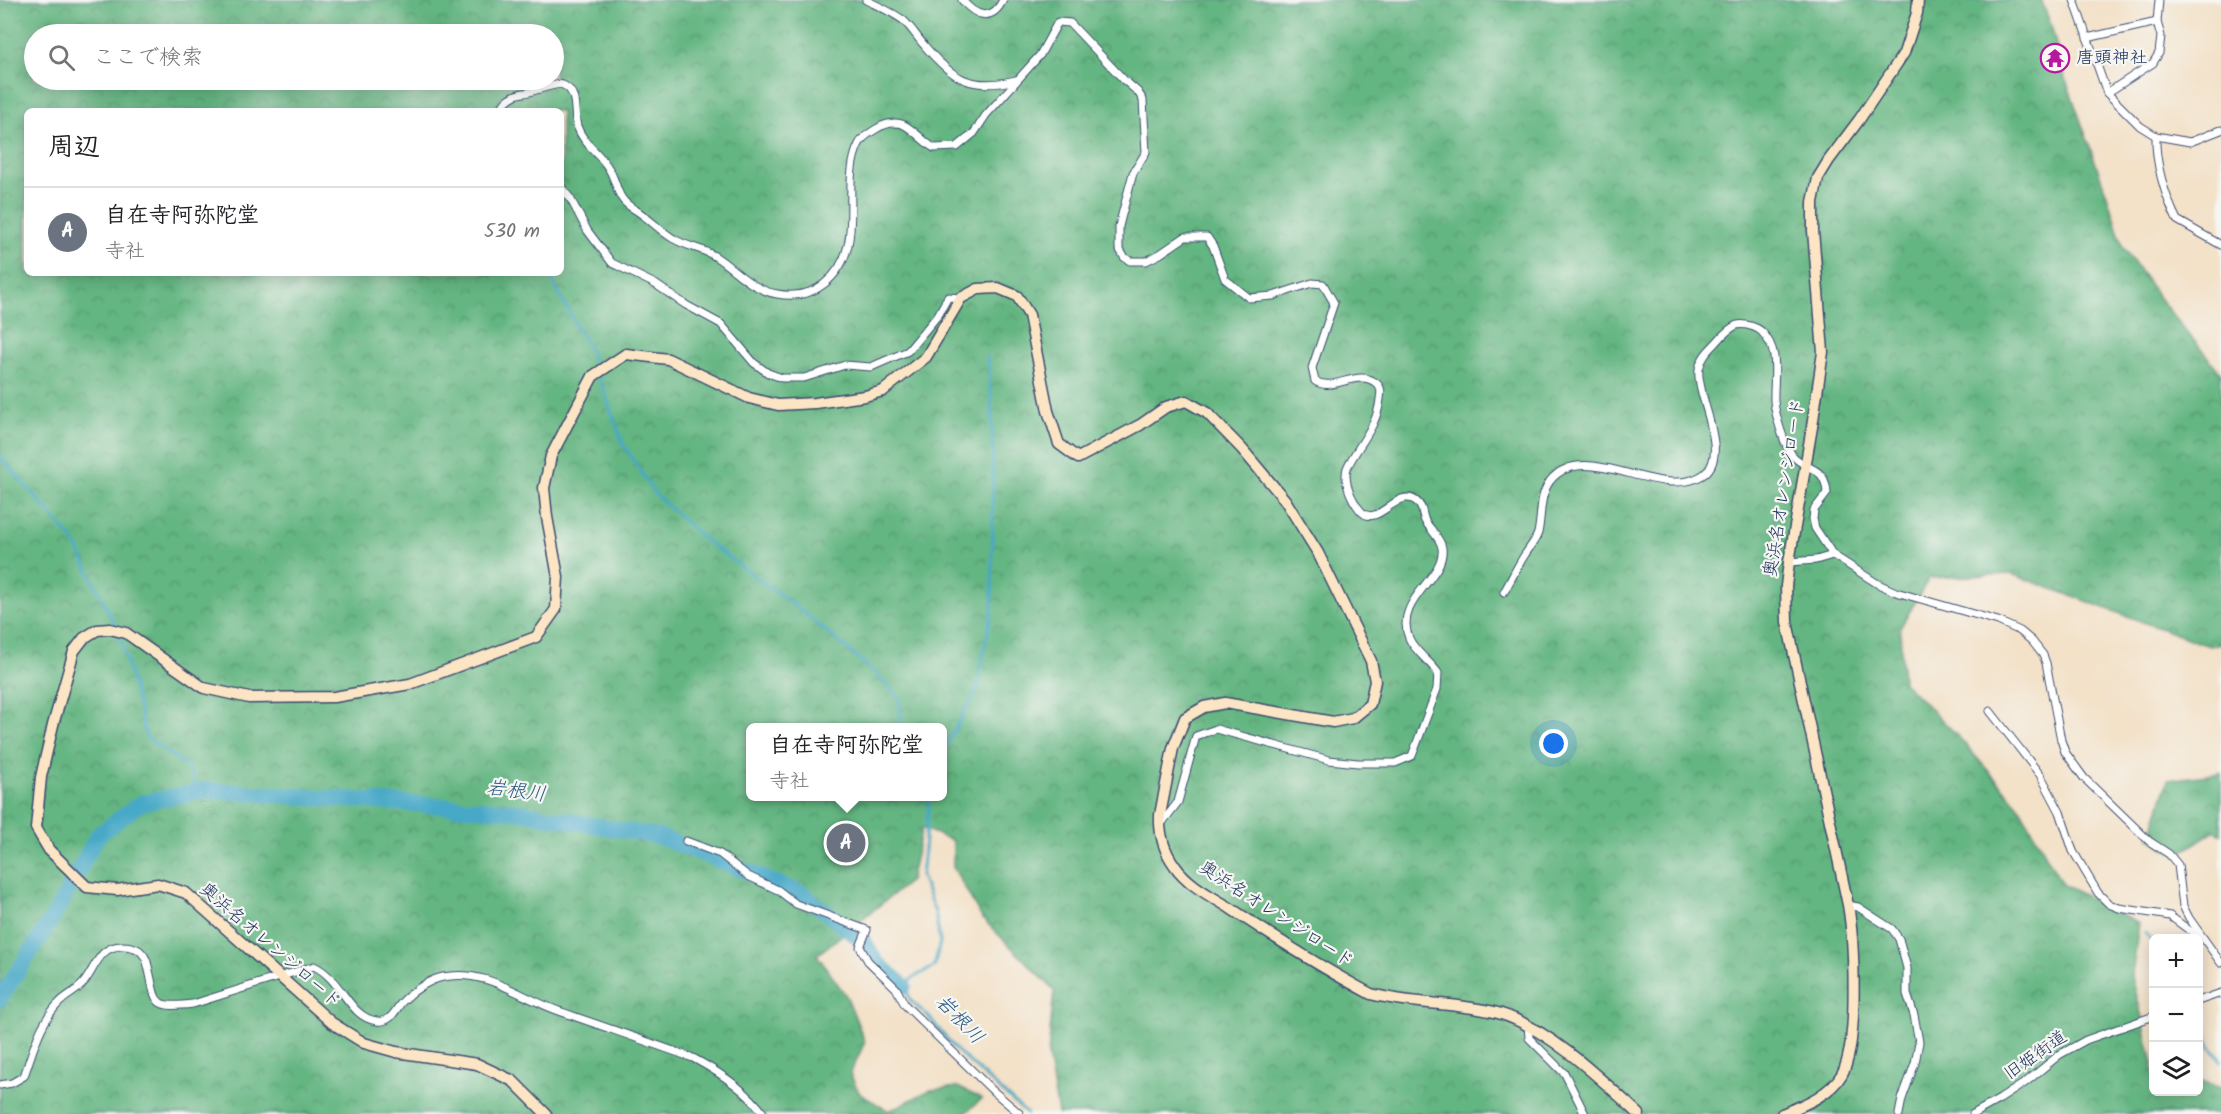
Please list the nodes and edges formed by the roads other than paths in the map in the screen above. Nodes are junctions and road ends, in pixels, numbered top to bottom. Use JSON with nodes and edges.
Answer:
{"nodes":[{"id":1,"x":866,"y":0,"type":"edge"},
{"id":2,"x":962,"y":0,"type":"edge"},
{"id":3,"x":1003,"y":0,"type":"edge"},
{"id":4,"x":1918,"y":0,"type":"edge"},
{"id":5,"x":2074,"y":0,"type":"edge"},
{"id":6,"x":2159,"y":0,"type":"edge"},
{"id":7,"x":2157,"y":22,"type":"junction"},
{"id":8,"x":2087,"y":38,"type":"junction"},
{"id":9,"x":1016,"y":80,"type":"junction"},
{"id":10,"x":564,"y":86,"type":"edge"},
{"id":11,"x":541,"y":90,"type":"edge"},
{"id":12,"x":2107,"y":93,"type":"junction"},
{"id":13,"x":502,"y":108,"type":"edge"},
{"id":14,"x":2221,"y":130,"type":"edge"},
{"id":15,"x":2156,"y":136,"type":"junction"},
{"id":16,"x":564,"y":191,"type":"edge"},
{"id":17,"x":2221,"y":245,"type":"edge"},
{"id":18,"x":962,"y":298,"type":"junction"},
{"id":19,"x":1805,"y":465,"type":"junction"},
{"id":20,"x":1833,"y":555,"type":"junction"},
{"id":21,"x":1789,"y":562,"type":"junction"},
{"id":22,"x":1504,"y":592,"type":"dead end"},
{"id":23,"x":1990,"y":711,"type":"dead end"},
{"id":24,"x":1159,"y":826,"type":"junction"},
{"id":25,"x":686,"y":841,"type":"dead end"},
{"id":26,"x":1848,"y":905,"type":"junction"},
{"id":27,"x":2206,"y":943,"type":"junction"},
{"id":28,"x":2221,"y":963,"type":"edge"},
{"id":29,"x":281,"y":976,"type":"junction"},
{"id":30,"x":2221,"y":993,"type":"edge"},
{"id":31,"x":2203,"y":1000,"type":"edge"},
{"id":32,"x":2149,"y":1018,"type":"edge"},
{"id":33,"x":1528,"y":1025,"type":"junction"},
{"id":34,"x":0,"y":1085,"type":"edge"},
{"id":35,"x":546,"y":1114,"type":"edge"},
{"id":36,"x":764,"y":1114,"type":"edge"},
{"id":37,"x":1020,"y":1114,"type":"edge"},
{"id":38,"x":1585,"y":1114,"type":"edge"},
{"id":39,"x":1639,"y":1114,"type":"edge"},
{"id":40,"x":1782,"y":1114,"type":"edge"},
{"id":41,"x":1899,"y":1114,"type":"edge"},
{"id":42,"x":1973,"y":1114,"type":"edge"}],
"edges":[{"from":1,"to":9,"type":"street"},
{"from":2,"to":3,"type":"street"},
{"from":4,"to":19,"type":"street","name":"奥浜名オレンジロード"},
{"from":5,"to":8,"type":"street"},
{"from":6,"to":7,"type":"street"},
{"from":7,"to":8,"type":"street"},
{"from":7,"to":12,"type":"street"},
{"from":8,"to":12,"type":"street"},
{"from":9,"to":10,"type":"street"},
{"from":9,"to":24,"type":"street"},
{"from":11,"to":13,"type":"street"},
{"from":12,"to":15,"type":"street"},
{"from":14,"to":15,"type":"street"},
{"from":15,"to":17,"type":"street"},
{"from":16,"to":18,"type":"street"},
{"from":18,"to":24,"type":"street","name":"奥浜名オレンジロード"},
{"from":18,"to":29,"type":"street","name":"奥浜名オレンジロード"},
{"from":19,"to":20,"type":"street"},
{"from":19,"to":21,"type":"street","name":"奥浜名オレンジロード"},
{"from":19,"to":22,"type":"street"},
{"from":20,"to":21,"type":"street"},
{"from":20,"to":27,"type":"street"},
{"from":21,"to":26,"type":"street","name":"奥浜名オレンジロード"},
{"from":23,"to":27,"type":"street"},
{"from":24,"to":33,"type":"street","name":"奥浜名オレンジロード"},
{"from":25,"to":37,"type":"street"},
{"from":26,"to":40,"type":"street","name":"奥浜名オレンジロード"},
{"from":26,"to":41,"type":"street"},
{"from":27,"to":28,"type":"street"},
{"from":29,"to":34,"type":"street"},
{"from":29,"to":35,"type":"street","name":"奥浜名オレンジロード"},
{"from":29,"to":36,"type":"street"},
{"from":30,"to":31,"type":"street"},
{"from":32,"to":42,"type":"street","name":"旧姫街道"},
{"from":33,"to":38,"type":"street"},
{"from":33,"to":39,"type":"street","name":"奥浜名オレンジロード"}]}
